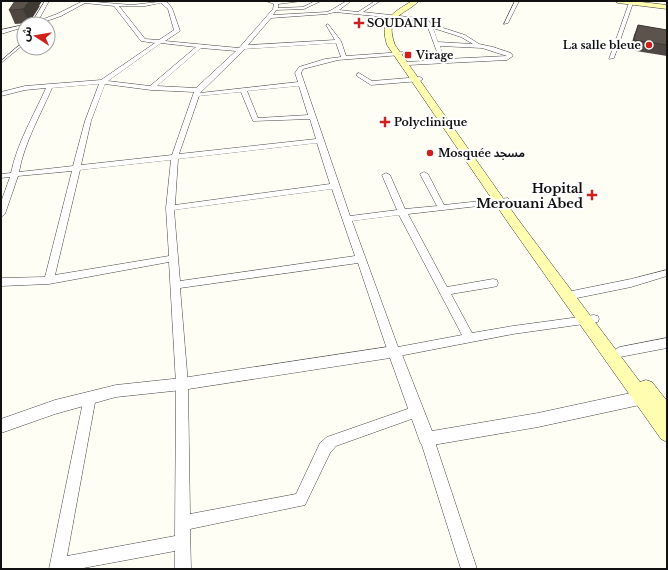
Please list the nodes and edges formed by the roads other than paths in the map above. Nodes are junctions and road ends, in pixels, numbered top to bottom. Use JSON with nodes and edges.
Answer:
{"nodes":[{"id":1,"x":47,"y":1,"type":"edge"},
{"id":2,"x":164,"y":1,"type":"edge"},
{"id":3,"x":300,"y":1,"type":"edge"},
{"id":4,"x":320,"y":1,"type":"edge"},
{"id":5,"x":349,"y":1,"type":"edge"},
{"id":6,"x":378,"y":1,"type":"edge"},
{"id":7,"x":416,"y":1,"type":"edge"},
{"id":8,"x":517,"y":1,"type":"edge"},
{"id":9,"x":618,"y":1,"type":"edge"},
{"id":10,"x":290,"y":2,"type":"junction"},
{"id":11,"x":631,"y":3,"type":"junction"},
{"id":12,"x":273,"y":4,"type":"edge"},
{"id":13,"x":116,"y":5,"type":"junction"},
{"id":14,"x":667,"y":8,"type":"edge"},
{"id":15,"x":296,"y":9,"type":"junction"},
{"id":16,"x":335,"y":10,"type":"junction"},
{"id":17,"x":359,"y":13,"type":"junction"},
{"id":18,"x":39,"y":16,"type":"edge"},
{"id":19,"x":298,"y":16,"type":"junction"},
{"id":20,"x":56,"y":17,"type":"edge"},
{"id":21,"x":270,"y":17,"type":"junction"},
{"id":22,"x":392,"y":17,"type":"junction"},
{"id":23,"x":506,"y":23,"type":"dead end"},
{"id":24,"x":328,"y":25,"type":"dead end"},
{"id":25,"x":429,"y":25,"type":"junction"},
{"id":26,"x":16,"y":28,"type":"edge"},
{"id":27,"x":2,"y":32,"type":"edge"},
{"id":28,"x":143,"y":40,"type":"junction"},
{"id":29,"x":338,"y":41,"type":"junction"},
{"id":30,"x":159,"y":42,"type":"junction"},
{"id":31,"x":436,"y":44,"type":"junction"},
{"id":32,"x":478,"y":45,"type":"junction"},
{"id":33,"x":200,"y":46,"type":"junction"},
{"id":34,"x":242,"y":49,"type":"junction"},
{"id":35,"x":16,"y":50,"type":"edge"},
{"id":36,"x":145,"y":50,"type":"junction"},
{"id":37,"x":398,"y":53,"type":"junction"},
{"id":38,"x":344,"y":58,"type":"junction"},
{"id":39,"x":611,"y":58,"type":"dead end"},
{"id":40,"x":489,"y":60,"type":"junction"},
{"id":41,"x":443,"y":61,"type":"junction"},
{"id":42,"x":1,"y":62,"type":"edge"},
{"id":43,"x":408,"y":63,"type":"junction"},
{"id":44,"x":360,"y":75,"type":"dead end"},
{"id":45,"x":418,"y":79,"type":"junction"},
{"id":46,"x":103,"y":82,"type":"junction"},
{"id":47,"x":300,"y":84,"type":"junction"},
{"id":48,"x":50,"y":86,"type":"junction"},
{"id":49,"x":151,"y":88,"type":"junction"},
{"id":50,"x":243,"y":89,"type":"junction"},
{"id":51,"x":196,"y":92,"type":"junction"},
{"id":52,"x":1,"y":94,"type":"edge"},
{"id":53,"x":312,"y":117,"type":"junction"},
{"id":54,"x":320,"y":141,"type":"junction"},
{"id":55,"x":175,"y":156,"type":"junction"},
{"id":56,"x":76,"y":167,"type":"junction"},
{"id":57,"x":15,"y":174,"type":"junction"},
{"id":58,"x":424,"y":174,"type":"dead end"},
{"id":59,"x":386,"y":175,"type":"dead end"},
{"id":60,"x":1,"y":176,"type":"edge"},
{"id":61,"x":335,"y":186,"type":"junction"},
{"id":62,"x":502,"y":200,"type":"junction"},
{"id":63,"x":441,"y":206,"type":"junction"},
{"id":64,"x":170,"y":208,"type":"junction"},
{"id":65,"x":402,"y":212,"type":"junction"},
{"id":66,"x":1,"y":214,"type":"edge"},
{"id":67,"x":346,"y":218,"type":"junction"},
{"id":68,"x":174,"y":258,"type":"junction"},
{"id":69,"x":361,"y":259,"type":"junction"},
{"id":70,"x":667,"y":273,"type":"edge"},
{"id":71,"x":49,"y":280,"type":"junction"},
{"id":72,"x":1,"y":282,"type":"edge"},
{"id":73,"x":493,"y":283,"type":"dead end"},
{"id":74,"x":176,"y":285,"type":"junction"},
{"id":75,"x":444,"y":291,"type":"junction"},
{"id":76,"x":572,"y":295,"type":"junction"},
{"id":77,"x":590,"y":320,"type":"junction"},
{"id":78,"x":469,"y":338,"type":"junction"},
{"id":79,"x":667,"y":343,"type":"edge"},
{"id":80,"x":394,"y":352,"type":"junction"},
{"id":81,"x":620,"y":352,"type":"junction"},
{"id":82,"x":182,"y":384,"type":"junction"},
{"id":83,"x":90,"y":397,"type":"junction"},
{"id":84,"x":648,"y":397,"type":"junction"},
{"id":85,"x":416,"y":412,"type":"junction"},
{"id":86,"x":667,"y":415,"type":"edge"},
{"id":87,"x":1,"y":426,"type":"edge"},
{"id":88,"x":667,"y":433,"type":"edge"},
{"id":89,"x":427,"y":439,"type":"junction"},
{"id":90,"x":183,"y":523,"type":"junction"},
{"id":91,"x":183,"y":542,"type":"junction"},
{"id":92,"x":57,"y":567,"type":"edge"},
{"id":93,"x":183,"y":569,"type":"edge"},
{"id":94,"x":468,"y":569,"type":"edge"}],
"edges":[{"from":1,"to":18,"type":"street"},
{"from":2,"to":13,"type":"street"},
{"from":2,"to":30,"type":"street"},
{"from":3,"to":10,"type":"street"},
{"from":4,"to":15,"type":"street"},
{"from":5,"to":16,"type":"street"},
{"from":6,"to":17,"type":"street"},
{"from":7,"to":22,"type":"main road"},
{"from":8,"to":23,"type":"street"},
{"from":9,"to":11,"type":"main road"},
{"from":10,"to":12,"type":"street"},
{"from":10,"to":15,"type":"street"},
{"from":11,"to":14,"type":"main road"},
{"from":11,"to":39,"type":"street"},
{"from":12,"to":15,"type":"street"},
{"from":12,"to":21,"type":"street"},
{"from":13,"to":20,"type":"street"},
{"from":13,"to":28,"type":"street"},
{"from":15,"to":19,"type":"street"},
{"from":16,"to":17,"type":"street"},
{"from":16,"to":19,"type":"street"},
{"from":17,"to":22,"type":"street"},
{"from":19,"to":21,"type":"street"},
{"from":21,"to":34,"type":"street"},
{"from":22,"to":25,"type":"street"},
{"from":22,"to":37,"type":"main road"},
{"from":24,"to":29,"type":"street"},
{"from":25,"to":31,"type":"street"},
{"from":25,"to":32,"type":"street"},
{"from":26,"to":27,"type":"street"},
{"from":28,"to":30,"type":"street"},
{"from":28,"to":36,"type":"street"},
{"from":29,"to":34,"type":"street"},
{"from":29,"to":38,"type":"street"},
{"from":30,"to":33,"type":"street"},
{"from":30,"to":36,"type":"street"},
{"from":31,"to":32,"type":"street"},
{"from":31,"to":41,"type":"street"},
{"from":32,"to":40,"type":"street"},
{"from":32,"to":40,"type":"street"},
{"from":33,"to":34,"type":"street"},
{"from":33,"to":49,"type":"street"},
{"from":34,"to":51,"type":"street"},
{"from":35,"to":42,"type":"lane"},
{"from":36,"to":46,"type":"street"},
{"from":37,"to":38,"type":"street"},
{"from":37,"to":43,"type":"main road"},
{"from":37,"to":45,"type":"main road"},
{"from":38,"to":47,"type":"street"},
{"from":40,"to":41,"type":"street"},
{"from":41,"to":43,"type":"street"},
{"from":43,"to":45,"type":"main road"},
{"from":44,"to":45,"type":"street"},
{"from":45,"to":62,"type":"main road"},
{"from":46,"to":48,"type":"street"},
{"from":46,"to":49,"type":"street"},
{"from":46,"to":56,"type":"street"},
{"from":47,"to":50,"type":"street"},
{"from":47,"to":53,"type":"street"},
{"from":48,"to":52,"type":"street"},
{"from":48,"to":57,"type":"street"},
{"from":49,"to":51,"type":"street"},
{"from":50,"to":51,"type":"street"},
{"from":50,"to":53,"type":"street"},
{"from":51,"to":55,"type":"street"},
{"from":53,"to":54,"type":"street"},
{"from":54,"to":55,"type":"street"},
{"from":54,"to":61,"type":"street"},
{"from":55,"to":56,"type":"street"},
{"from":55,"to":64,"type":"street"},
{"from":56,"to":57,"type":"street"},
{"from":56,"to":71,"type":"street"},
{"from":57,"to":60,"type":"street"},
{"from":57,"to":66,"type":"street"},
{"from":58,"to":63,"type":"street"},
{"from":59,"to":65,"type":"street"},
{"from":61,"to":64,"type":"street"},
{"from":61,"to":67,"type":"street"},
{"from":62,"to":63,"type":"street"},
{"from":62,"to":76,"type":"main road"},
{"from":63,"to":65,"type":"street"},
{"from":64,"to":68,"type":"street"},
{"from":65,"to":67,"type":"street"},
{"from":65,"to":75,"type":"street"},
{"from":67,"to":69,"type":"street"},
{"from":68,"to":71,"type":"street"},
{"from":68,"to":74,"type":"street"},
{"from":69,"to":74,"type":"street"},
{"from":69,"to":80,"type":"street"},
{"from":70,"to":76,"type":"street"},
{"from":71,"to":72,"type":"street"},
{"from":73,"to":75,"type":"street"},
{"from":74,"to":82,"type":"street"},
{"from":75,"to":78,"type":"street"},
{"from":76,"to":77,"type":"main road"},
{"from":77,"to":78,"type":"street"},
{"from":77,"to":81,"type":"main road"},
{"from":77,"to":84,"type":"main road"},
{"from":78,"to":80,"type":"street"},
{"from":79,"to":81,"type":"street"},
{"from":80,"to":82,"type":"street"},
{"from":80,"to":85,"type":"street"},
{"from":81,"to":84,"type":"main road"},
{"from":82,"to":83,"type":"street"},
{"from":82,"to":90,"type":"street"},
{"from":83,"to":87,"type":"street"},
{"from":83,"to":92,"type":"street"},
{"from":84,"to":86,"type":"main road"},
{"from":84,"to":88,"type":"main road"},
{"from":84,"to":89,"type":"street"},
{"from":85,"to":89,"type":"street"},
{"from":85,"to":90,"type":"street"},
{"from":89,"to":94,"type":"street"},
{"from":90,"to":91,"type":"street"},
{"from":91,"to":92,"type":"street"},
{"from":91,"to":93,"type":"street"}]}
